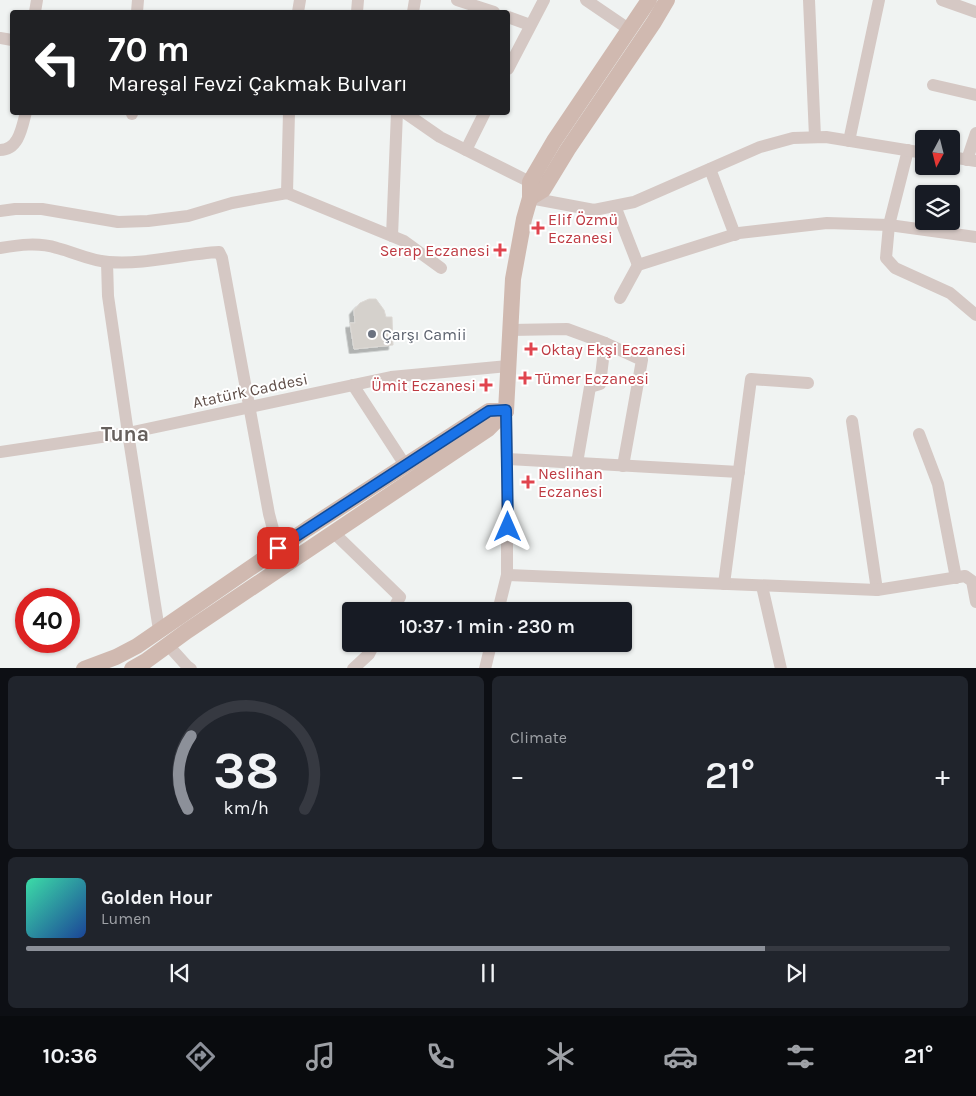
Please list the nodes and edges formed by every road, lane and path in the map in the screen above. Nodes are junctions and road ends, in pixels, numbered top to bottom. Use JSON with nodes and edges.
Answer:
{"nodes":[{"id":1,"x":457,"y":0,"type":"edge"},
{"id":2,"x":544,"y":0,"type":"edge"},
{"id":3,"x":586,"y":0,"type":"edge"},
{"id":4,"x":649,"y":0,"type":"edge"},
{"id":5,"x":667,"y":0,"type":"edge"},
{"id":6,"x":810,"y":0,"type":"edge"},
{"id":7,"x":879,"y":0,"type":"edge"},
{"id":8,"x":942,"y":0,"type":"edge"},
{"id":9,"x":965,"y":3,"type":"edge"},
{"id":10,"x":488,"y":10,"type":"edge"},
{"id":11,"x":976,"y":12,"type":"edge"},
{"id":12,"x":510,"y":18,"type":"edge"},
{"id":13,"x":530,"y":25,"type":"junction"},
{"id":14,"x":630,"y":30,"type":"junction"},
{"id":15,"x":511,"y":55,"type":"edge"},
{"id":16,"x":933,"y":85,"type":"dead end"},
{"id":17,"x":976,"y":95,"type":"edge"},
{"id":18,"x":25,"y":115,"type":"edge"},
{"id":19,"x":289,"y":115,"type":"edge"},
{"id":20,"x":397,"y":115,"type":"edge"},
{"id":21,"x":408,"y":115,"type":"edge"},
{"id":22,"x":484,"y":115,"type":"edge"},
{"id":23,"x":976,"y":133,"type":"edge"},
{"id":24,"x":815,"y":137,"type":"junction"},
{"id":25,"x":849,"y":141,"type":"junction"},
{"id":26,"x":0,"y":150,"type":"edge"},
{"id":27,"x":466,"y":150,"type":"junction"},
{"id":28,"x":908,"y":150,"type":"junction"},
{"id":29,"x":915,"y":151,"type":"edge"},
{"id":30,"x":972,"y":160,"type":"edge"},
{"id":31,"x":710,"y":169,"type":"junction"},
{"id":32,"x":530,"y":190,"type":"junction"},
{"id":33,"x":287,"y":193,"type":"junction"},
{"id":34,"x":615,"y":206,"type":"junction"},
{"id":35,"x":0,"y":211,"type":"edge"},
{"id":36,"x":889,"y":225,"type":"junction"},
{"id":37,"x":735,"y":235,"type":"junction"},
{"id":38,"x":392,"y":236,"type":"junction"},
{"id":39,"x":976,"y":237,"type":"edge"},
{"id":40,"x":0,"y":248,"type":"edge"},
{"id":41,"x":107,"y":262,"type":"junction"},
{"id":42,"x":638,"y":264,"type":"junction"},
{"id":43,"x":441,"y":268,"type":"dead end"},
{"id":44,"x":620,"y":298,"type":"dead end"},
{"id":45,"x":976,"y":315,"type":"edge"},
{"id":46,"x":510,"y":324,"type":"junction"},
{"id":47,"x":606,"y":343,"type":"junction"},
{"id":48,"x":508,"y":366,"type":"junction"},
{"id":49,"x":808,"y":383,"type":"dead end"},
{"id":50,"x":354,"y":385,"type":"junction"},
{"id":51,"x":250,"y":407,"type":"junction"},
{"id":52,"x":506,"y":410,"type":"junction"},
{"id":53,"x":852,"y":421,"type":"dead end"},
{"id":54,"x":128,"y":433,"type":"junction"},
{"id":55,"x":919,"y":434,"type":"dead end"},
{"id":56,"x":0,"y":452,"type":"edge"},
{"id":57,"x":507,"y":459,"type":"junction"},
{"id":58,"x":578,"y":463,"type":"junction"},
{"id":59,"x":405,"y":465,"type":"junction"},
{"id":60,"x":623,"y":466,"type":"junction"},
{"id":61,"x":739,"y":472,"type":"junction"},
{"id":62,"x":333,"y":532,"type":"junction"},
{"id":63,"x":278,"y":548,"type":"junction"},
{"id":64,"x":507,"y":575,"type":"junction"},
{"id":65,"x":956,"y":578,"type":"junction"},
{"id":66,"x":724,"y":584,"type":"junction"},
{"id":67,"x":762,"y":586,"type":"junction"},
{"id":68,"x":877,"y":590,"type":"junction"},
{"id":69,"x":397,"y":602,"type":"edge"},
{"id":70,"x":500,"y":602,"type":"edge"},
{"id":71,"x":976,"y":602,"type":"edge"},
{"id":72,"x":159,"y":630,"type":"junction"},
{"id":73,"x":168,"y":645,"type":"junction"},
{"id":74,"x":370,"y":652,"type":"edge"},
{"id":75,"x":489,"y":652,"type":"edge"},
{"id":76,"x":84,"y":668,"type":"edge"},
{"id":77,"x":132,"y":668,"type":"edge"},
{"id":78,"x":191,"y":668,"type":"edge"},
{"id":79,"x":353,"y":668,"type":"edge"},
{"id":80,"x":485,"y":668,"type":"edge"},
{"id":81,"x":781,"y":668,"type":"edge"}],
"edges":[{"from":1,"to":10,"type":"street"},
{"from":2,"to":13,"type":"street"},
{"from":3,"to":14,"type":"street"},
{"from":4,"to":14,"type":"main road"},
{"from":5,"to":32,"type":"main road"},
{"from":6,"to":24,"type":"street"},
{"from":7,"to":25,"type":"street"},
{"from":8,"to":9,"type":"street"},
{"from":9,"to":11,"type":"street"},
{"from":12,"to":13,"type":"street"},
{"from":13,"to":15,"type":"street"},
{"from":14,"to":32,"type":"main road"},
{"from":16,"to":17,"type":"street"},
{"from":18,"to":26,"type":"street"},
{"from":19,"to":33,"type":"street"},
{"from":20,"to":38,"type":"street"},
{"from":21,"to":27,"type":"street"},
{"from":22,"to":27,"type":"street"},
{"from":23,"to":30,"type":"street"},
{"from":24,"to":25,"type":"street"},
{"from":24,"to":31,"type":"street"},
{"from":25,"to":28,"type":"street"},
{"from":27,"to":32,"type":"street"},
{"from":28,"to":29,"type":"street"},
{"from":28,"to":36,"type":"street"},
{"from":31,"to":34,"type":"street"},
{"from":31,"to":37,"type":"street"},
{"from":32,"to":34,"type":"street"},
{"from":32,"to":46,"type":"main road"},
{"from":33,"to":35,"type":"street"},
{"from":33,"to":38,"type":"street"},
{"from":34,"to":42,"type":"street"},
{"from":36,"to":37,"type":"street"},
{"from":36,"to":39,"type":"street"},
{"from":36,"to":45,"type":"street"},
{"from":37,"to":42,"type":"street"},
{"from":38,"to":43,"type":"street"},
{"from":40,"to":41,"type":"street"},
{"from":41,"to":51,"type":"street"},
{"from":41,"to":54,"type":"street"},
{"from":42,"to":44,"type":"street"},
{"from":46,"to":47,"type":"street"},
{"from":46,"to":48,"type":"main road"},
{"from":47,"to":58,"type":"street"},
{"from":47,"to":60,"type":"street"},
{"from":48,"to":50,"type":"street","name":"Atatürk Caddesi"},
{"from":48,"to":52,"type":"main road"},
{"from":49,"to":61,"type":"street"},
{"from":50,"to":51,"type":"street","name":"Atatürk Caddesi"},
{"from":50,"to":59,"type":"street"},
{"from":51,"to":54,"type":"street","name":"Atatürk Caddesi"},
{"from":51,"to":63,"type":"street"},
{"from":52,"to":57,"type":"street"},
{"from":52,"to":59,"type":"main road"},
{"from":52,"to":62,"type":"main road"},
{"from":53,"to":68,"type":"street"},
{"from":54,"to":56,"type":"street","name":"Atatürk Caddesi"},
{"from":54,"to":72,"type":"street"},
{"from":55,"to":65,"type":"street"},
{"from":57,"to":58,"type":"street"},
{"from":57,"to":64,"type":"street"},
{"from":58,"to":60,"type":"street"},
{"from":59,"to":63,"type":"main road"},
{"from":60,"to":61,"type":"street"},
{"from":61,"to":66,"type":"street"},
{"from":62,"to":69,"type":"street"},
{"from":62,"to":73,"type":"main road"},
{"from":63,"to":72,"type":"main road"},
{"from":64,"to":66,"type":"street"},
{"from":64,"to":70,"type":"street"},
{"from":65,"to":68,"type":"street"},
{"from":65,"to":71,"type":"street"},
{"from":66,"to":67,"type":"street"},
{"from":67,"to":68,"type":"street"},
{"from":67,"to":81,"type":"street"},
{"from":72,"to":76,"type":"main road"},
{"from":73,"to":77,"type":"main road"},
{"from":73,"to":78,"type":"street"},
{"from":74,"to":79,"type":"street"},
{"from":75,"to":80,"type":"street"}]}
